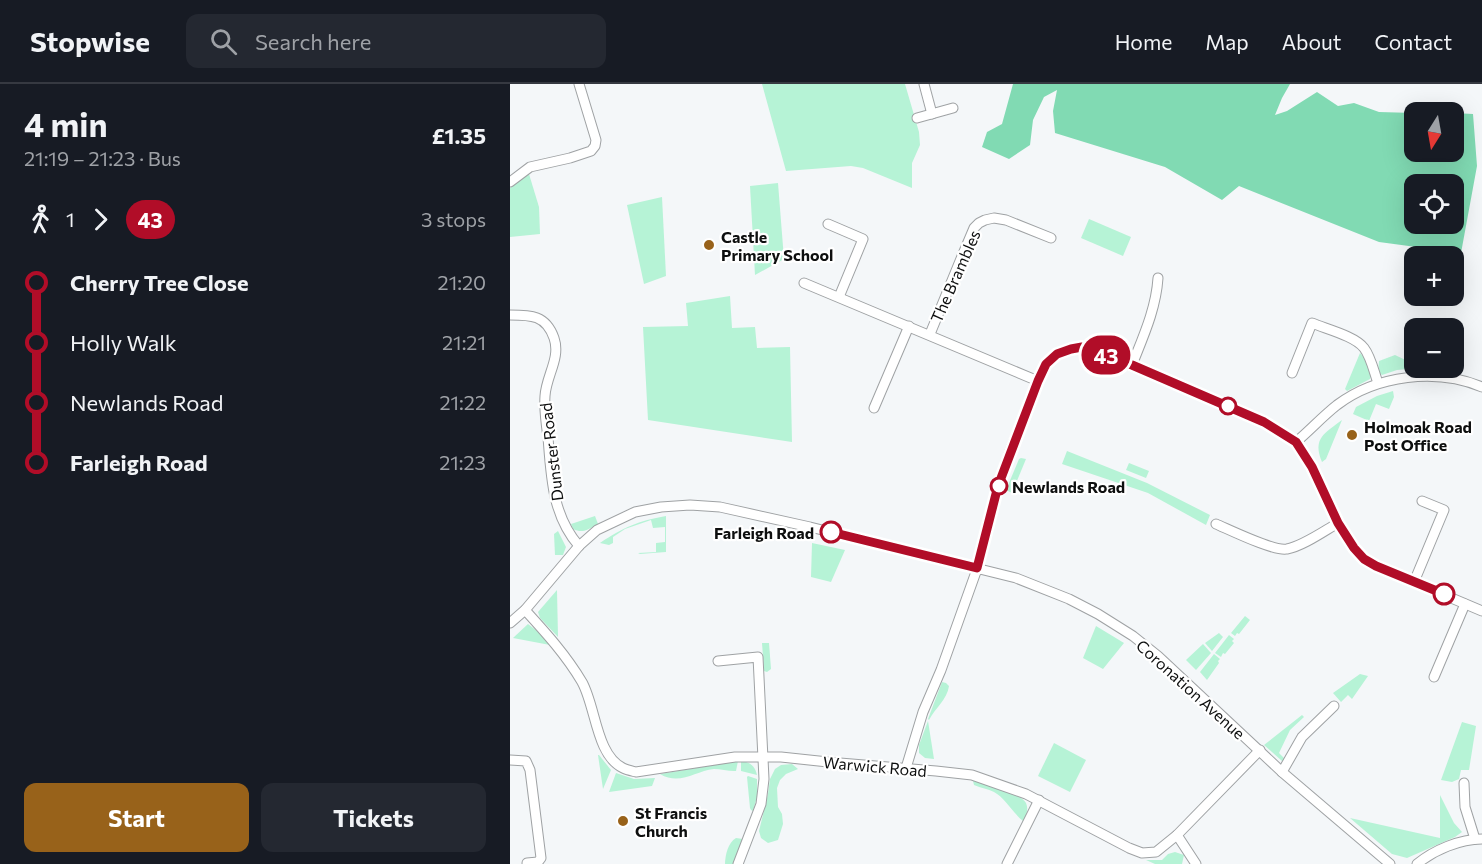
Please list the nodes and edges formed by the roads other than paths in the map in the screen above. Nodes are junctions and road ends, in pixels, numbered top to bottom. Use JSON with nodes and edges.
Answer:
{"nodes":[{"id":1,"x":579,"y":84,"type":"edge"},
{"id":2,"x":924,"y":84,"type":"edge"},
{"id":3,"x":953,"y":108,"type":"dead end"},
{"id":4,"x":932,"y":114,"type":"junction"},
{"id":5,"x":917,"y":118,"type":"dead end"},
{"id":6,"x":510,"y":182,"type":"edge"},
{"id":7,"x":828,"y":225,"type":"dead end"},
{"id":8,"x":1051,"y":238,"type":"dead end"},
{"id":9,"x":1158,"y":278,"type":"dead end"},
{"id":10,"x":804,"y":283,"type":"dead end"},
{"id":11,"x":839,"y":297,"type":"junction"},
{"id":12,"x":510,"y":315,"type":"edge"},
{"id":13,"x":909,"y":326,"type":"junction"},
{"id":14,"x":930,"y":334,"type":"junction"},
{"id":15,"x":1132,"y":365,"type":"junction"},
{"id":16,"x":1292,"y":373,"type":"dead end"},
{"id":17,"x":1038,"y":381,"type":"junction"},
{"id":18,"x":1378,"y":383,"type":"junction"},
{"id":19,"x":1482,"y":387,"type":"edge"},
{"id":20,"x":874,"y":408,"type":"dead end"},
{"id":21,"x":1296,"y":442,"type":"junction"},
{"id":22,"x":1422,"y":501,"type":"dead end"},
{"id":23,"x":1338,"y":523,"type":"junction"},
{"id":24,"x":1216,"y":524,"type":"dead end"},
{"id":25,"x":579,"y":546,"type":"junction"},
{"id":26,"x":977,"y":568,"type":"junction"},
{"id":27,"x":1414,"y":582,"type":"junction"},
{"id":28,"x":1465,"y":604,"type":"junction"},
{"id":29,"x":525,"y":610,"type":"junction"},
{"id":30,"x":1482,"y":611,"type":"edge"},
{"id":31,"x":510,"y":623,"type":"edge"},
{"id":32,"x":718,"y":661,"type":"dead end"},
{"id":33,"x":1434,"y":677,"type":"dead end"},
{"id":34,"x":1334,"y":706,"type":"dead end"},
{"id":35,"x":1260,"y":750,"type":"junction"},
{"id":36,"x":763,"y":757,"type":"junction"},
{"id":37,"x":510,"y":760,"type":"edge"},
{"id":38,"x":906,"y":768,"type":"junction"},
{"id":39,"x":1282,"y":772,"type":"junction"},
{"id":40,"x":1464,"y":783,"type":"dead end"},
{"id":41,"x":1039,"y":800,"type":"junction"},
{"id":42,"x":1177,"y":835,"type":"junction"},
{"id":43,"x":1479,"y":839,"type":"edge"},
{"id":44,"x":527,"y":862,"type":"dead end"},
{"id":45,"x":738,"y":864,"type":"edge"},
{"id":46,"x":1007,"y":864,"type":"edge"},
{"id":47,"x":1196,"y":864,"type":"edge"},
{"id":48,"x":1390,"y":864,"type":"edge"},
{"id":49,"x":1417,"y":864,"type":"edge"}],
"edges":[{"from":1,"to":6,"type":"street"},
{"from":2,"to":4,"type":"street"},
{"from":3,"to":4,"type":"street"},
{"from":4,"to":5,"type":"street"},
{"from":7,"to":11,"type":"street"},
{"from":8,"to":14,"type":"street","name":"The Brambles"},
{"from":9,"to":15,"type":"street"},
{"from":10,"to":11,"type":"street"},
{"from":11,"to":13,"type":"street"},
{"from":12,"to":25,"type":"street","name":"Dunster Road"},
{"from":13,"to":14,"type":"street"},
{"from":13,"to":20,"type":"street"},
{"from":14,"to":17,"type":"street"},
{"from":15,"to":17,"type":"street"},
{"from":15,"to":21,"type":"street"},
{"from":16,"to":18,"type":"street"},
{"from":17,"to":26,"type":"street"},
{"from":18,"to":19,"type":"street"},
{"from":18,"to":21,"type":"street"},
{"from":21,"to":23,"type":"street"},
{"from":22,"to":27,"type":"street"},
{"from":23,"to":24,"type":"street"},
{"from":23,"to":27,"type":"street"},
{"from":25,"to":26,"type":"street","name":"Coronation Avenue"},
{"from":25,"to":29,"type":"street","name":"Coronation Avenue"},
{"from":26,"to":35,"type":"street","name":"Coronation Avenue"},
{"from":26,"to":38,"type":"street"},
{"from":27,"to":28,"type":"street"},
{"from":28,"to":30,"type":"street"},
{"from":28,"to":33,"type":"street"},
{"from":29,"to":31,"type":"street","name":"Coronation Avenue"},
{"from":29,"to":36,"type":"street","name":"Warwick Road"},
{"from":32,"to":36,"type":"street"},
{"from":34,"to":39,"type":"street"},
{"from":35,"to":39,"type":"street","name":"Coronation Avenue"},
{"from":35,"to":42,"type":"street","name":"Warwick Road"},
{"from":36,"to":38,"type":"street","name":"Warwick Road"},
{"from":36,"to":45,"type":"street"},
{"from":37,"to":44,"type":"street"},
{"from":38,"to":41,"type":"street","name":"Warwick Road"},
{"from":39,"to":48,"type":"street","name":"Coronation Avenue"},
{"from":40,"to":43,"type":"street"},
{"from":41,"to":42,"type":"street","name":"Warwick Road"},
{"from":41,"to":46,"type":"street"},
{"from":42,"to":47,"type":"street"},
{"from":43,"to":49,"type":"street"}]}
